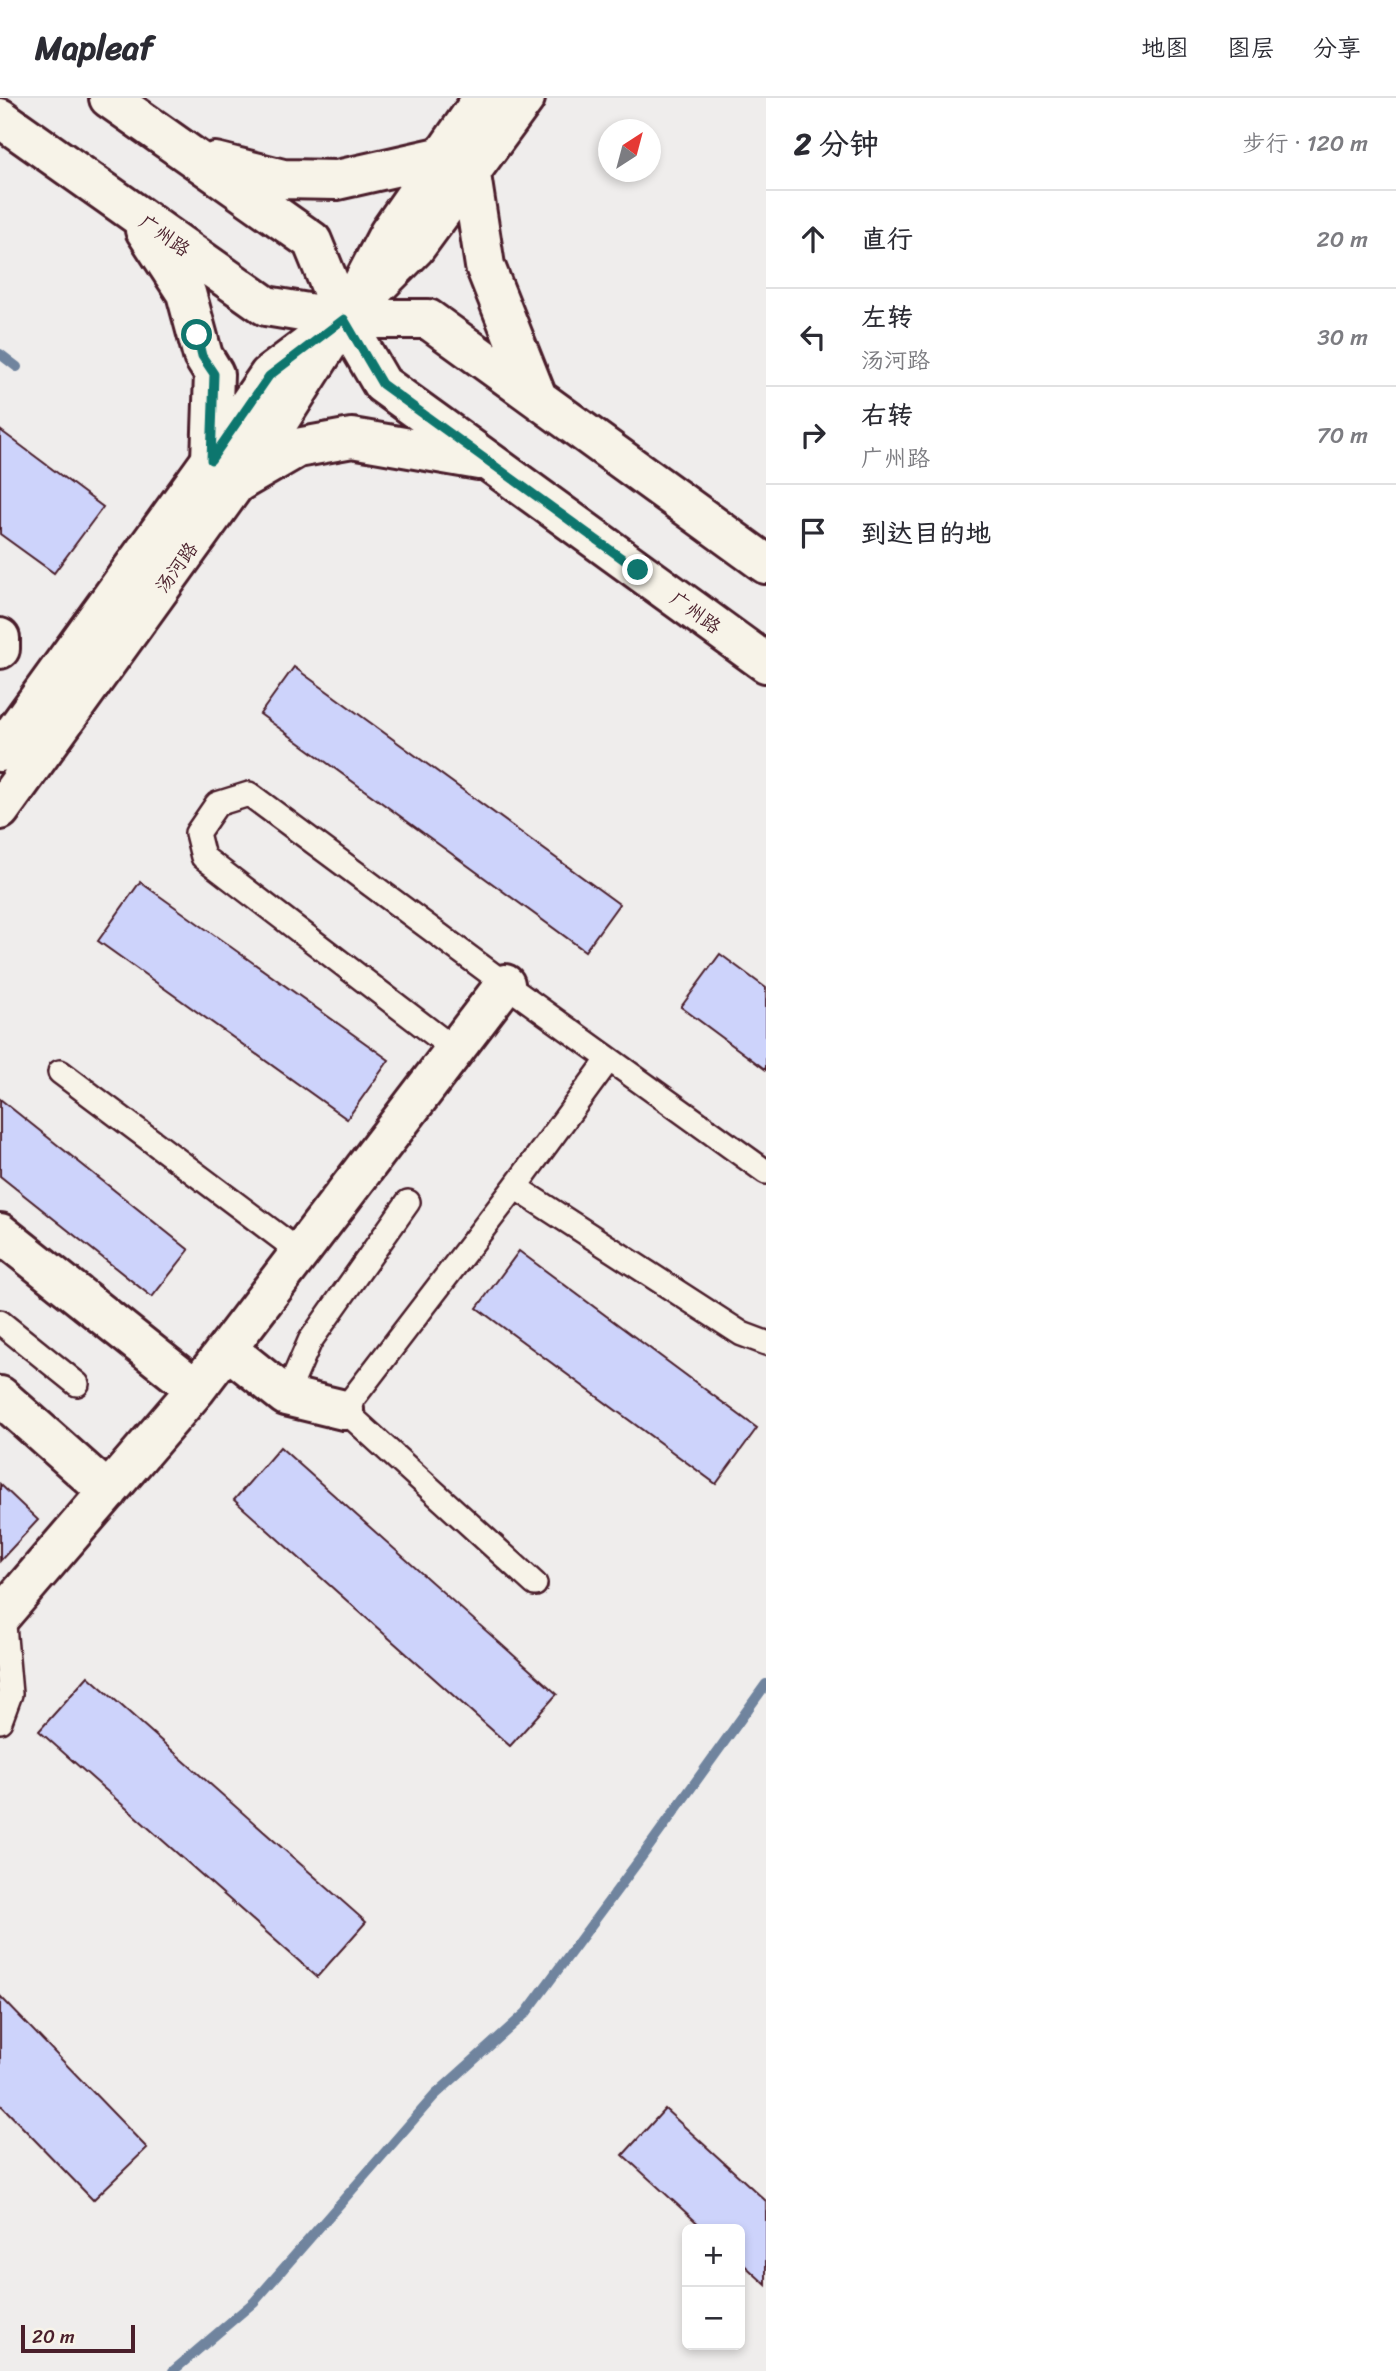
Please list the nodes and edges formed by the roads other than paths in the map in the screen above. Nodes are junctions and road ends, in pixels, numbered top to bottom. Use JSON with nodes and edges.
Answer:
{"nodes":[{"id":1,"x":109,"y":98,"type":"edge"},
{"id":2,"x":483,"y":98,"type":"edge"},
{"id":3,"x":525,"y":98,"type":"edge"},
{"id":4,"x":0,"y":118,"type":"edge"},
{"id":5,"x":193,"y":157,"type":"junction"},
{"id":6,"x":457,"y":165,"type":"junction"},
{"id":7,"x":135,"y":214,"type":"junction"},
{"id":8,"x":344,"y":319,"type":"junction"},
{"id":9,"x":537,"y":397,"type":"junction"},
{"id":10,"x":489,"y":462,"type":"junction"},
{"id":11,"x":223,"y":472,"type":"junction"},
{"id":12,"x":766,"y":564,"type":"edge"},
{"id":13,"x":0,"y":638,"type":"edge"},
{"id":14,"x":0,"y":649,"type":"edge"},
{"id":15,"x":766,"y":663,"type":"edge"},
{"id":16,"x":0,"y":752,"type":"edge"},
{"id":17,"x":0,"y":810,"type":"edge"},
{"id":18,"x":505,"y":984,"type":"junction"},
{"id":19,"x":455,"y":1051,"type":"junction"},
{"id":20,"x":609,"y":1059,"type":"junction"},
{"id":21,"x":60,"y":1072,"type":"dead end"},
{"id":22,"x":766,"y":1172,"type":"edge"},
{"id":23,"x":515,"y":1187,"type":"junction"},
{"id":24,"x":408,"y":1202,"type":"dead end"},
{"id":25,"x":0,"y":1233,"type":"edge"},
{"id":26,"x":301,"y":1253,"type":"junction"},
{"id":27,"x":0,"y":1322,"type":"edge"},
{"id":28,"x":766,"y":1343,"type":"edge"},
{"id":29,"x":227,"y":1349,"type":"junction"},
{"id":30,"x":77,"y":1384,"type":"dead end"},
{"id":31,"x":196,"y":1389,"type":"junction"},
{"id":32,"x":0,"y":1396,"type":"edge"},
{"id":33,"x":286,"y":1396,"type":"junction"},
{"id":34,"x":344,"y":1410,"type":"junction"},
{"id":35,"x":108,"y":1492,"type":"junction"},
{"id":36,"x":535,"y":1584,"type":"dead end"},
{"id":37,"x":1,"y":1615,"type":"edge"},
{"id":38,"x":0,"y":1721,"type":"edge"}],
"edges":[{"from":1,"to":5,"type":"main road","name":"广州路"},
{"from":2,"to":6,"type":"main road","name":"汤河路"},
{"from":3,"to":6,"type":"main road","name":"汤河路"},
{"from":4,"to":7,"type":"main road","name":"广州路"},
{"from":5,"to":6,"type":"main road"},
{"from":5,"to":8,"type":"main road","name":"广州路"},
{"from":6,"to":8,"type":"main road","name":"汤河路"},
{"from":6,"to":9,"type":"main road"},
{"from":7,"to":8,"type":"main road","name":"广州路"},
{"from":7,"to":11,"type":"main road"},
{"from":8,"to":9,"type":"main road","name":"广州路"},
{"from":8,"to":10,"type":"main road","name":"广州路"},
{"from":8,"to":11,"type":"main road","name":"汤河路"},
{"from":9,"to":12,"type":"main road","name":"广州路"},
{"from":10,"to":11,"type":"main road"},
{"from":10,"to":15,"type":"main road","name":"广州路"},
{"from":11,"to":16,"type":"main road","name":"汤河路"},
{"from":11,"to":17,"type":"main road","name":"汤河路"},
{"from":13,"to":14,"type":"main road"},
{"from":18,"to":19,"type":"main road"},
{"from":18,"to":19,"type":"lane"},
{"from":18,"to":20,"type":"lane"},
{"from":19,"to":26,"type":"main road"},
{"from":20,"to":22,"type":"lane"},
{"from":20,"to":23,"type":"lane"},
{"from":21,"to":26,"type":"lane"},
{"from":23,"to":28,"type":"lane"},
{"from":23,"to":34,"type":"lane"},
{"from":24,"to":33,"type":"lane"},
{"from":25,"to":31,"type":"main road"},
{"from":26,"to":29,"type":"main road"},
{"from":27,"to":30,"type":"lane"},
{"from":29,"to":31,"type":"main road"},
{"from":29,"to":33,"type":"main road"},
{"from":31,"to":35,"type":"main road"},
{"from":32,"to":35,"type":"main road"},
{"from":33,"to":34,"type":"main road"},
{"from":34,"to":36,"type":"lane"},
{"from":35,"to":37,"type":"main road"},
{"from":37,"to":38,"type":"lane"}]}
